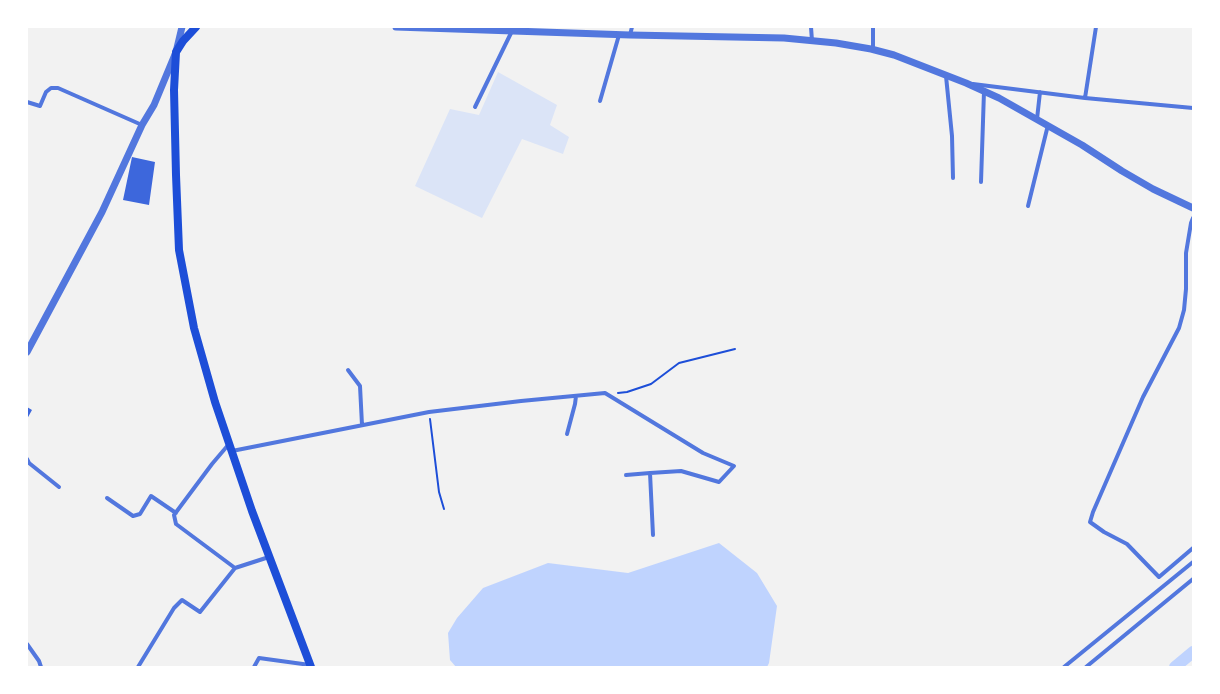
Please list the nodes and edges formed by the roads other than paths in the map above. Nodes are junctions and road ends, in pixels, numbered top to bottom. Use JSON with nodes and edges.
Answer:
{"nodes":[{"id":1,"x":182,"y":27,"type":"edge"},
{"id":2,"x":196,"y":27,"type":"edge"},
{"id":3,"x":396,"y":27,"type":"edge"},
{"id":4,"x":632,"y":27,"type":"edge"},
{"id":5,"x":811,"y":27,"type":"edge"},
{"id":6,"x":873,"y":27,"type":"edge"},
{"id":7,"x":1096,"y":27,"type":"edge"},
{"id":8,"x":512,"y":31,"type":"junction"},
{"id":9,"x":618,"y":35,"type":"junction"},
{"id":10,"x":630,"y":35,"type":"junction"},
{"id":11,"x":812,"y":41,"type":"junction"},
{"id":12,"x":873,"y":49,"type":"junction"},
{"id":13,"x":176,"y":52,"type":"junction"},
{"id":14,"x":946,"y":76,"type":"junction"},
{"id":15,"x":966,"y":83,"type":"junction"},
{"id":16,"x":984,"y":91,"type":"junction"},
{"id":17,"x":1040,"y":92,"type":"junction"},
{"id":18,"x":1085,"y":98,"type":"junction"},
{"id":19,"x":600,"y":101,"type":"dead end"},
{"id":20,"x":27,"y":102,"type":"edge"},
{"id":21,"x":475,"y":107,"type":"dead end"},
{"id":22,"x":1193,"y":108,"type":"edge"},
{"id":23,"x":1037,"y":119,"type":"junction"},
{"id":24,"x":142,"y":125,"type":"junction"},
{"id":25,"x":1048,"y":125,"type":"junction"},
{"id":26,"x":953,"y":178,"type":"dead end"},
{"id":27,"x":981,"y":182,"type":"dead end"},
{"id":28,"x":1028,"y":206,"type":"dead end"},
{"id":29,"x":1193,"y":208,"type":"edge"},
{"id":30,"x":1193,"y":218,"type":"edge"},
{"id":31,"x":27,"y":352,"type":"edge"},
{"id":32,"x":348,"y":370,"type":"dead end"},
{"id":33,"x":576,"y":396,"type":"junction"},
{"id":34,"x":362,"y":425,"type":"junction"},
{"id":35,"x":567,"y":434,"type":"dead end"},
{"id":36,"x":230,"y":447,"type":"junction"},
{"id":37,"x":27,"y":458,"type":"edge"},
{"id":38,"x":650,"y":473,"type":"junction"},
{"id":39,"x":626,"y":475,"type":"dead end"},
{"id":40,"x":58,"y":487,"type":"dead end"},
{"id":41,"x":107,"y":498,"type":"dead end"},
{"id":42,"x":176,"y":513,"type":"junction"},
{"id":43,"x":653,"y":535,"type":"dead end"},
{"id":44,"x":1193,"y":548,"type":"edge"},
{"id":45,"x":269,"y":557,"type":"junction"},
{"id":46,"x":1193,"y":562,"type":"edge"},
{"id":47,"x":235,"y":568,"type":"junction"},
{"id":48,"x":1193,"y":579,"type":"edge"},
{"id":49,"x":27,"y":644,"type":"edge"},
{"id":50,"x":310,"y":666,"type":"edge"},
{"id":51,"x":41,"y":667,"type":"edge"},
{"id":52,"x":138,"y":667,"type":"edge"},
{"id":53,"x":254,"y":667,"type":"edge"},
{"id":54,"x":1064,"y":667,"type":"edge"},
{"id":55,"x":1086,"y":667,"type":"edge"}],
"edges":[{"from":1,"to":13,"type":"street"},
{"from":2,"to":13,"type":"main road"},
{"from":3,"to":8,"type":"street"},
{"from":4,"to":10,"type":"street"},
{"from":5,"to":11,"type":"street"},
{"from":6,"to":12,"type":"street"},
{"from":7,"to":18,"type":"street"},
{"from":8,"to":9,"type":"street"},
{"from":8,"to":21,"type":"street"},
{"from":9,"to":10,"type":"street"},
{"from":9,"to":19,"type":"street"},
{"from":10,"to":11,"type":"street"},
{"from":11,"to":12,"type":"street"},
{"from":12,"to":14,"type":"street"},
{"from":13,"to":24,"type":"street"},
{"from":13,"to":36,"type":"main road"},
{"from":14,"to":15,"type":"street"},
{"from":14,"to":26,"type":"street"},
{"from":15,"to":16,"type":"street"},
{"from":15,"to":17,"type":"street"},
{"from":16,"to":23,"type":"street"},
{"from":16,"to":27,"type":"street"},
{"from":17,"to":18,"type":"street"},
{"from":17,"to":23,"type":"street"},
{"from":18,"to":22,"type":"street"},
{"from":20,"to":24,"type":"street"},
{"from":23,"to":25,"type":"street"},
{"from":24,"to":31,"type":"street"},
{"from":25,"to":28,"type":"street"},
{"from":25,"to":29,"type":"street"},
{"from":30,"to":44,"type":"street"},
{"from":32,"to":34,"type":"street"},
{"from":33,"to":34,"type":"street"},
{"from":33,"to":35,"type":"street"},
{"from":33,"to":38,"type":"street"},
{"from":34,"to":36,"type":"street"},
{"from":36,"to":42,"type":"street"},
{"from":36,"to":45,"type":"main road"},
{"from":37,"to":40,"type":"street"},
{"from":38,"to":39,"type":"street"},
{"from":38,"to":43,"type":"street"},
{"from":41,"to":42,"type":"street"},
{"from":42,"to":47,"type":"street"},
{"from":45,"to":47,"type":"street"},
{"from":45,"to":50,"type":"main road"},
{"from":46,"to":54,"type":"street"},
{"from":47,"to":52,"type":"street"},
{"from":48,"to":55,"type":"street"},
{"from":49,"to":51,"type":"street"},
{"from":50,"to":53,"type":"street"}]}
